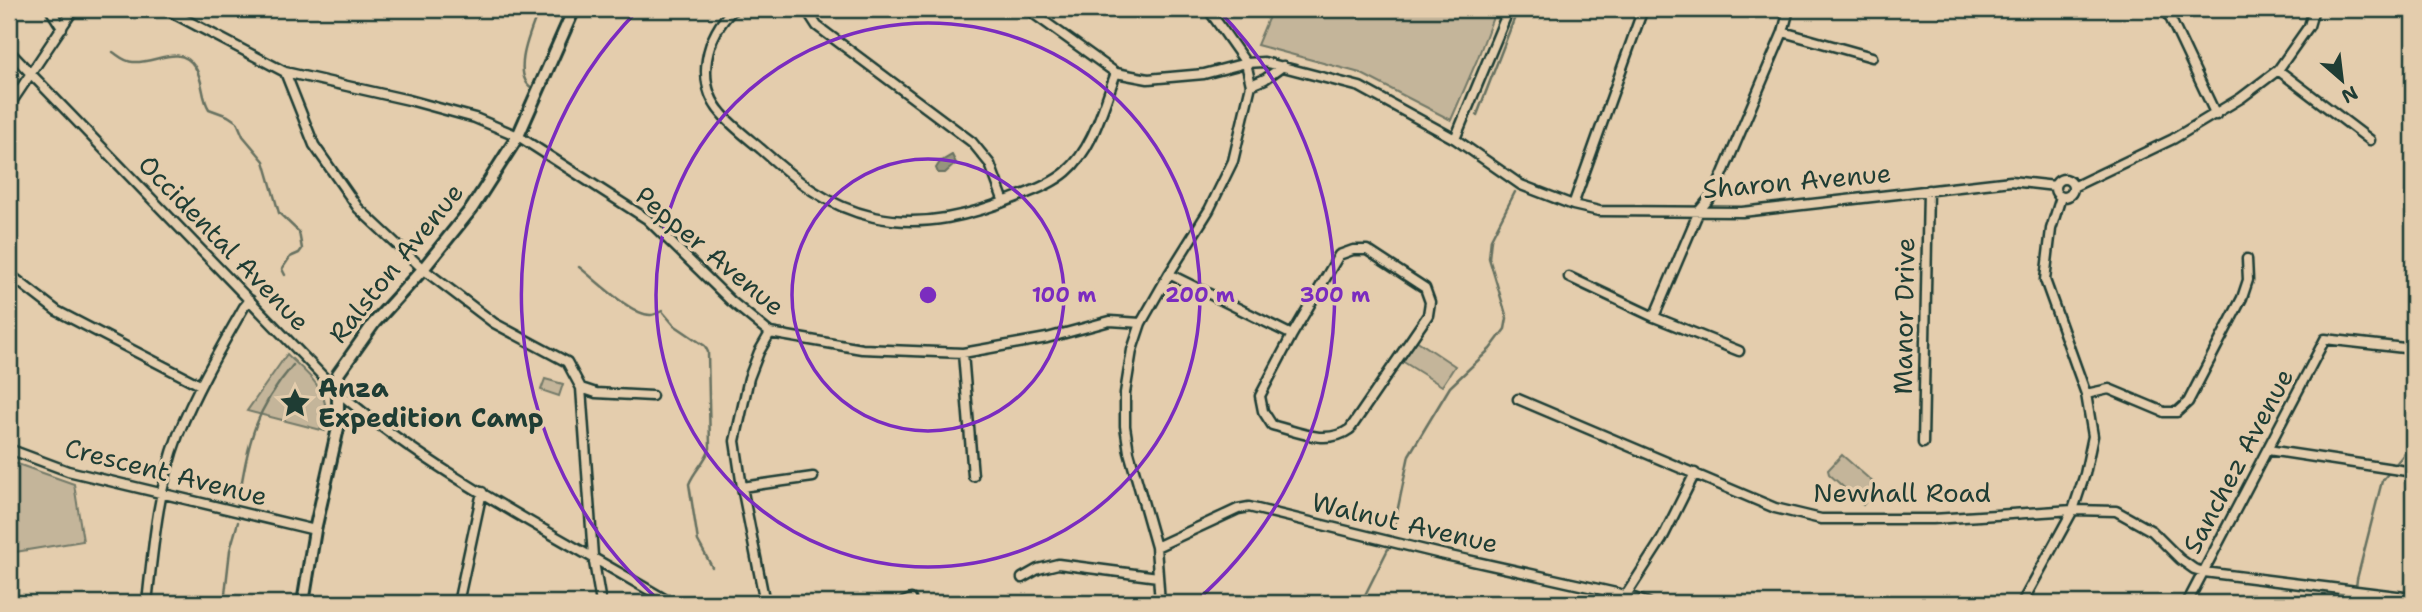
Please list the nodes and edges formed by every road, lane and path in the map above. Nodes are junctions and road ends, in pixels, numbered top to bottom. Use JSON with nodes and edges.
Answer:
{"nodes":[{"id":1,"x":50,"y":9,"type":"edge"},
{"id":2,"x":74,"y":9,"type":"edge"},
{"id":3,"x":165,"y":9,"type":"edge"},
{"id":4,"x":574,"y":9,"type":"edge"},
{"id":5,"x":734,"y":9,"type":"edge"},
{"id":6,"x":806,"y":9,"type":"edge"},
{"id":7,"x":1027,"y":9,"type":"edge"},
{"id":8,"x":1208,"y":9,"type":"edge"},
{"id":9,"x":1509,"y":9,"type":"edge"},
{"id":10,"x":1643,"y":9,"type":"edge"},
{"id":11,"x":1789,"y":9,"type":"edge"},
{"id":12,"x":2166,"y":9,"type":"edge"},
{"id":13,"x":2314,"y":9,"type":"edge"},
{"id":14,"x":62,"y":28,"type":"junction"},
{"id":15,"x":1783,"y":32,"type":"junction"},
{"id":16,"x":9,"y":51,"type":"edge"},
{"id":17,"x":1872,"y":57,"type":"dead end"},
{"id":18,"x":1246,"y":63,"type":"junction"},
{"id":19,"x":1283,"y":66,"type":"junction"},
{"id":20,"x":2278,"y":70,"type":"junction"},
{"id":21,"x":285,"y":72,"type":"junction"},
{"id":22,"x":1116,"y":73,"type":"junction"},
{"id":23,"x":30,"y":74,"type":"junction"},
{"id":24,"x":1251,"y":85,"type":"junction"},
{"id":25,"x":9,"y":106,"type":"edge"},
{"id":26,"x":2216,"y":114,"type":"junction"},
{"id":27,"x":518,"y":136,"type":"junction"},
{"id":28,"x":1455,"y":139,"type":"junction"},
{"id":29,"x":2370,"y":140,"type":"dead end"},
{"id":30,"x":2055,"y":186,"type":"junction"},
{"id":31,"x":2073,"y":187,"type":"junction"},
{"id":32,"x":1928,"y":190,"type":"junction"},
{"id":33,"x":2062,"y":197,"type":"junction"},
{"id":34,"x":1004,"y":202,"type":"junction"},
{"id":35,"x":1573,"y":205,"type":"junction"},
{"id":36,"x":1699,"y":211,"type":"junction"},
{"id":37,"x":2247,"y":259,"type":"dead end"},
{"id":38,"x":424,"y":269,"type":"junction"},
{"id":39,"x":9,"y":274,"type":"edge"},
{"id":40,"x":1168,"y":274,"type":"junction"},
{"id":41,"x":1570,"y":277,"type":"dead end"},
{"id":42,"x":250,"y":300,"type":"junction"},
{"id":43,"x":1654,"y":317,"type":"junction"},
{"id":44,"x":1141,"y":323,"type":"junction"},
{"id":45,"x":770,"y":333,"type":"junction"},
{"id":46,"x":1292,"y":335,"type":"junction"},
{"id":47,"x":2413,"y":349,"type":"edge"},
{"id":48,"x":1739,"y":351,"type":"dead end"},
{"id":49,"x":963,"y":353,"type":"junction"},
{"id":50,"x":200,"y":385,"type":"junction"},
{"id":51,"x":581,"y":388,"type":"junction"},
{"id":52,"x":337,"y":391,"type":"junction"},
{"id":53,"x":2086,"y":394,"type":"junction"},
{"id":54,"x":652,"y":396,"type":"dead end"},
{"id":55,"x":1518,"y":399,"type":"dead end"},
{"id":56,"x":1923,"y":443,"type":"dead end"},
{"id":57,"x":9,"y":449,"type":"edge"},
{"id":58,"x":2268,"y":450,"type":"junction"},
{"id":59,"x":2413,"y":472,"type":"edge"},
{"id":60,"x":1695,"y":473,"type":"junction"},
{"id":61,"x":973,"y":476,"type":"dead end"},
{"id":62,"x":813,"y":477,"type":"dead end"},
{"id":63,"x":742,"y":487,"type":"junction"},
{"id":64,"x":482,"y":492,"type":"junction"},
{"id":65,"x":162,"y":494,"type":"junction"},
{"id":66,"x":2073,"y":510,"type":"junction"},
{"id":67,"x":315,"y":530,"type":"junction"},
{"id":68,"x":1156,"y":547,"type":"junction"},
{"id":69,"x":593,"y":556,"type":"junction"},
{"id":70,"x":2204,"y":572,"type":"junction"},
{"id":71,"x":1158,"y":577,"type":"junction"},
{"id":72,"x":1022,"y":578,"type":"dead end"},
{"id":73,"x":2413,"y":598,"type":"edge"},
{"id":74,"x":911,"y":599,"type":"dead end"},
{"id":75,"x":1623,"y":599,"type":"edge"},
{"id":76,"x":147,"y":603,"type":"edge"},
{"id":77,"x":303,"y":603,"type":"edge"},
{"id":78,"x":458,"y":603,"type":"edge"},
{"id":79,"x":601,"y":603,"type":"edge"},
{"id":80,"x":671,"y":603,"type":"edge"},
{"id":81,"x":765,"y":603,"type":"edge"},
{"id":82,"x":901,"y":603,"type":"edge"},
{"id":83,"x":1160,"y":603,"type":"edge"},
{"id":84,"x":1648,"y":603,"type":"edge"},
{"id":85,"x":2022,"y":603,"type":"edge"},
{"id":86,"x":2187,"y":603,"type":"edge"}],
"edges":[{"from":1,"to":14,"type":"street"},
{"from":2,"to":14,"type":"street"},
{"from":3,"to":21,"type":"street","name":"Pepper Avenue"},
{"from":4,"to":27,"type":"street","name":"Ralston Avenue"},
{"from":5,"to":34,"type":"street"},
{"from":6,"to":34,"type":"street"},
{"from":7,"to":22,"type":"street"},
{"from":8,"to":18,"type":"street"},
{"from":9,"to":28,"type":"street"},
{"from":10,"to":35,"type":"street"},
{"from":11,"to":15,"type":"street"},
{"from":12,"to":26,"type":"street"},
{"from":13,"to":20,"type":"street"},
{"from":14,"to":23,"type":"street"},
{"from":15,"to":17,"type":"street"},
{"from":15,"to":36,"type":"street"},
{"from":16,"to":23,"type":"street","name":"Occidental Avenue"},
{"from":18,"to":19,"type":"street","name":"Sharon Avenue"},
{"from":18,"to":22,"type":"street","name":"Sharon Avenue"},
{"from":18,"to":24,"type":"street"},
{"from":19,"to":24,"type":"street"},
{"from":19,"to":28,"type":"street","name":"Sharon Avenue"},
{"from":20,"to":26,"type":"street"},
{"from":20,"to":29,"type":"street"},
{"from":21,"to":27,"type":"street","name":"Pepper Avenue"},
{"from":21,"to":38,"type":"street"},
{"from":22,"to":34,"type":"street"},
{"from":23,"to":25,"type":"street"},
{"from":23,"to":42,"type":"street","name":"Occidental Avenue"},
{"from":24,"to":40,"type":"street"},
{"from":26,"to":31,"type":"street"},
{"from":27,"to":38,"type":"street","name":"Ralston Avenue"},
{"from":27,"to":45,"type":"street","name":"Pepper Avenue"},
{"from":28,"to":35,"type":"street","name":"Sharon Avenue"},
{"from":30,"to":31,"type":"street"},
{"from":30,"to":32,"type":"street","name":"Sharon Avenue"},
{"from":30,"to":33,"type":"street"},
{"from":31,"to":33,"type":"street"},
{"from":32,"to":36,"type":"street","name":"Sharon Avenue"},
{"from":32,"to":56,"type":"street","name":"Manor Drive"},
{"from":33,"to":53,"type":"street"},
{"from":35,"to":36,"type":"street","name":"Sharon Avenue"},
{"from":36,"to":43,"type":"street"},
{"from":37,"to":53,"type":"street"},
{"from":38,"to":51,"type":"street"},
{"from":38,"to":52,"type":"street","name":"Ralston Avenue"},
{"from":39,"to":50,"type":"street"},
{"from":40,"to":44,"type":"street"},
{"from":40,"to":46,"type":"street"},
{"from":41,"to":43,"type":"street"},
{"from":42,"to":50,"type":"street"},
{"from":42,"to":52,"type":"street","name":"Occidental Avenue"},
{"from":43,"to":48,"type":"street"},
{"from":44,"to":49,"type":"street","name":"Pepper Avenue"},
{"from":44,"to":68,"type":"street"},
{"from":45,"to":49,"type":"street","name":"Pepper Avenue"},
{"from":45,"to":63,"type":"street"},
{"from":46,"to":46,"type":"street"},
{"from":47,"to":58,"type":"street","name":"Sanchez Avenue"},
{"from":49,"to":61,"type":"street"},
{"from":50,"to":65,"type":"street"},
{"from":51,"to":54,"type":"street"},
{"from":51,"to":69,"type":"street"},
{"from":52,"to":64,"type":"street","name":"Occidental Avenue"},
{"from":52,"to":67,"type":"street","name":"Ralston Avenue"},
{"from":53,"to":66,"type":"street"},
{"from":55,"to":60,"type":"street","name":"Newhall Road"},
{"from":57,"to":65,"type":"street","name":"Crescent Avenue"},
{"from":58,"to":59,"type":"street"},
{"from":58,"to":70,"type":"street","name":"Sanchez Avenue"},
{"from":60,"to":66,"type":"street","name":"Newhall Road"},
{"from":60,"to":75,"type":"street"},
{"from":62,"to":63,"type":"street"},
{"from":63,"to":81,"type":"street"},
{"from":64,"to":69,"type":"street","name":"Occidental Avenue"},
{"from":64,"to":78,"type":"street"},
{"from":65,"to":67,"type":"street","name":"Crescent Avenue"},
{"from":65,"to":76,"type":"street"},
{"from":66,"to":70,"type":"street","name":"Newhall Road"},
{"from":66,"to":85,"type":"street"},
{"from":67,"to":77,"type":"street","name":"Ralston Avenue"},
{"from":68,"to":71,"type":"street"},
{"from":68,"to":75,"type":"street","name":"Walnut Avenue"},
{"from":69,"to":79,"type":"street"},
{"from":69,"to":80,"type":"street","name":"Occidental Avenue"},
{"from":70,"to":73,"type":"street"},
{"from":70,"to":86,"type":"street","name":"Sanchez Avenue"},
{"from":71,"to":72,"type":"street"},
{"from":71,"to":83,"type":"street"},
{"from":74,"to":82,"type":"street"},
{"from":75,"to":84,"type":"street","name":"Walnut Avenue"}]}
